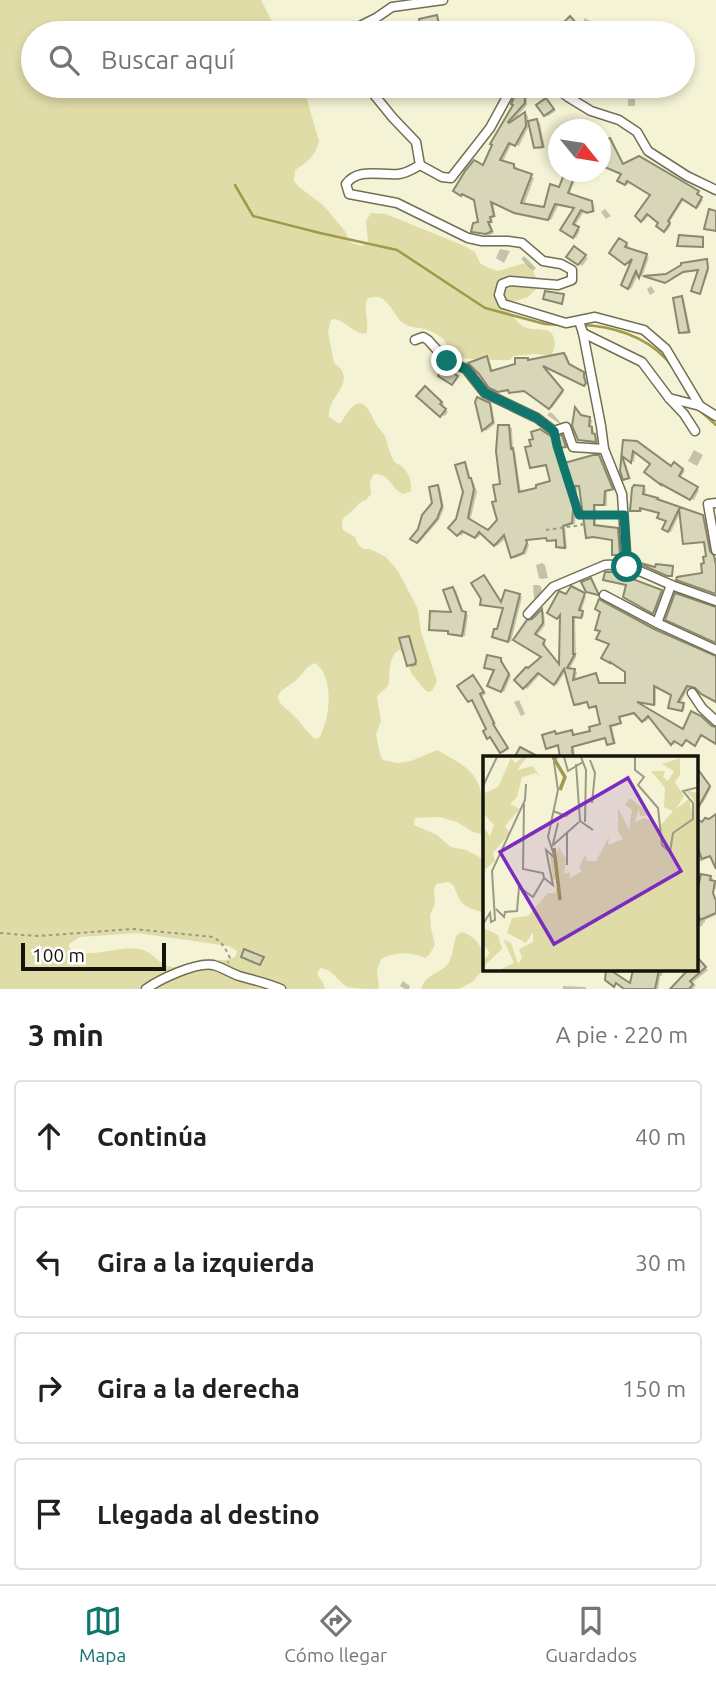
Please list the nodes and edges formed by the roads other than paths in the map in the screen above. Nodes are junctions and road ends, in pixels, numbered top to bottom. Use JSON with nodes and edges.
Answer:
{"nodes":[{"id":1,"x":443,"y":0,"type":"edge"},
{"id":2,"x":370,"y":21,"type":"edge"},
{"id":3,"x":378,"y":98,"type":"edge"},
{"id":4,"x":506,"y":98,"type":"edge"},
{"id":5,"x":570,"y":98,"type":"edge"},
{"id":6,"x":420,"y":165,"type":"junction"},
{"id":7,"x":716,"y":190,"type":"edge"},
{"id":8,"x":579,"y":321,"type":"junction"},
{"id":9,"x":583,"y":333,"type":"junction"},
{"id":10,"x":415,"y":340,"type":"dead end"},
{"id":11,"x":669,"y":398,"type":"junction"},
{"id":12,"x":700,"y":406,"type":"junction"},
{"id":13,"x":716,"y":416,"type":"edge"},
{"id":14,"x":695,"y":431,"type":"dead end"},
{"id":15,"x":604,"y":449,"type":"junction"},
{"id":16,"x":716,"y":503,"type":"edge"},
{"id":17,"x":716,"y":550,"type":"edge"},
{"id":18,"x":627,"y":567,"type":"junction"},
{"id":19,"x":671,"y":585,"type":"junction"},
{"id":20,"x":604,"y":595,"type":"dead end"},
{"id":21,"x":716,"y":601,"type":"edge"},
{"id":22,"x":528,"y":614,"type":"dead end"},
{"id":23,"x":657,"y":623,"type":"junction"},
{"id":24,"x":716,"y":650,"type":"edge"},
{"id":25,"x":692,"y":693,"type":"dead end"},
{"id":26,"x":716,"y":720,"type":"edge"},
{"id":27,"x":146,"y":989,"type":"edge"},
{"id":28,"x":281,"y":989,"type":"edge"}],
"edges":[{"from":1,"to":2,"type":"street"},
{"from":3,"to":6,"type":"street"},
{"from":4,"to":6,"type":"street"},
{"from":5,"to":7,"type":"street"},
{"from":6,"to":8,"type":"street"},
{"from":8,"to":9,"type":"street"},
{"from":8,"to":12,"type":"street"},
{"from":9,"to":11,"type":"street"},
{"from":9,"to":15,"type":"street"},
{"from":10,"to":15,"type":"street"},
{"from":11,"to":12,"type":"street"},
{"from":11,"to":14,"type":"street"},
{"from":12,"to":13,"type":"street"},
{"from":15,"to":18,"type":"street"},
{"from":16,"to":17,"type":"street"},
{"from":18,"to":19,"type":"street"},
{"from":18,"to":22,"type":"street"},
{"from":19,"to":21,"type":"street"},
{"from":19,"to":23,"type":"street"},
{"from":20,"to":23,"type":"street"},
{"from":23,"to":24,"type":"street"},
{"from":25,"to":26,"type":"street"},
{"from":27,"to":28,"type":"street"}]}
